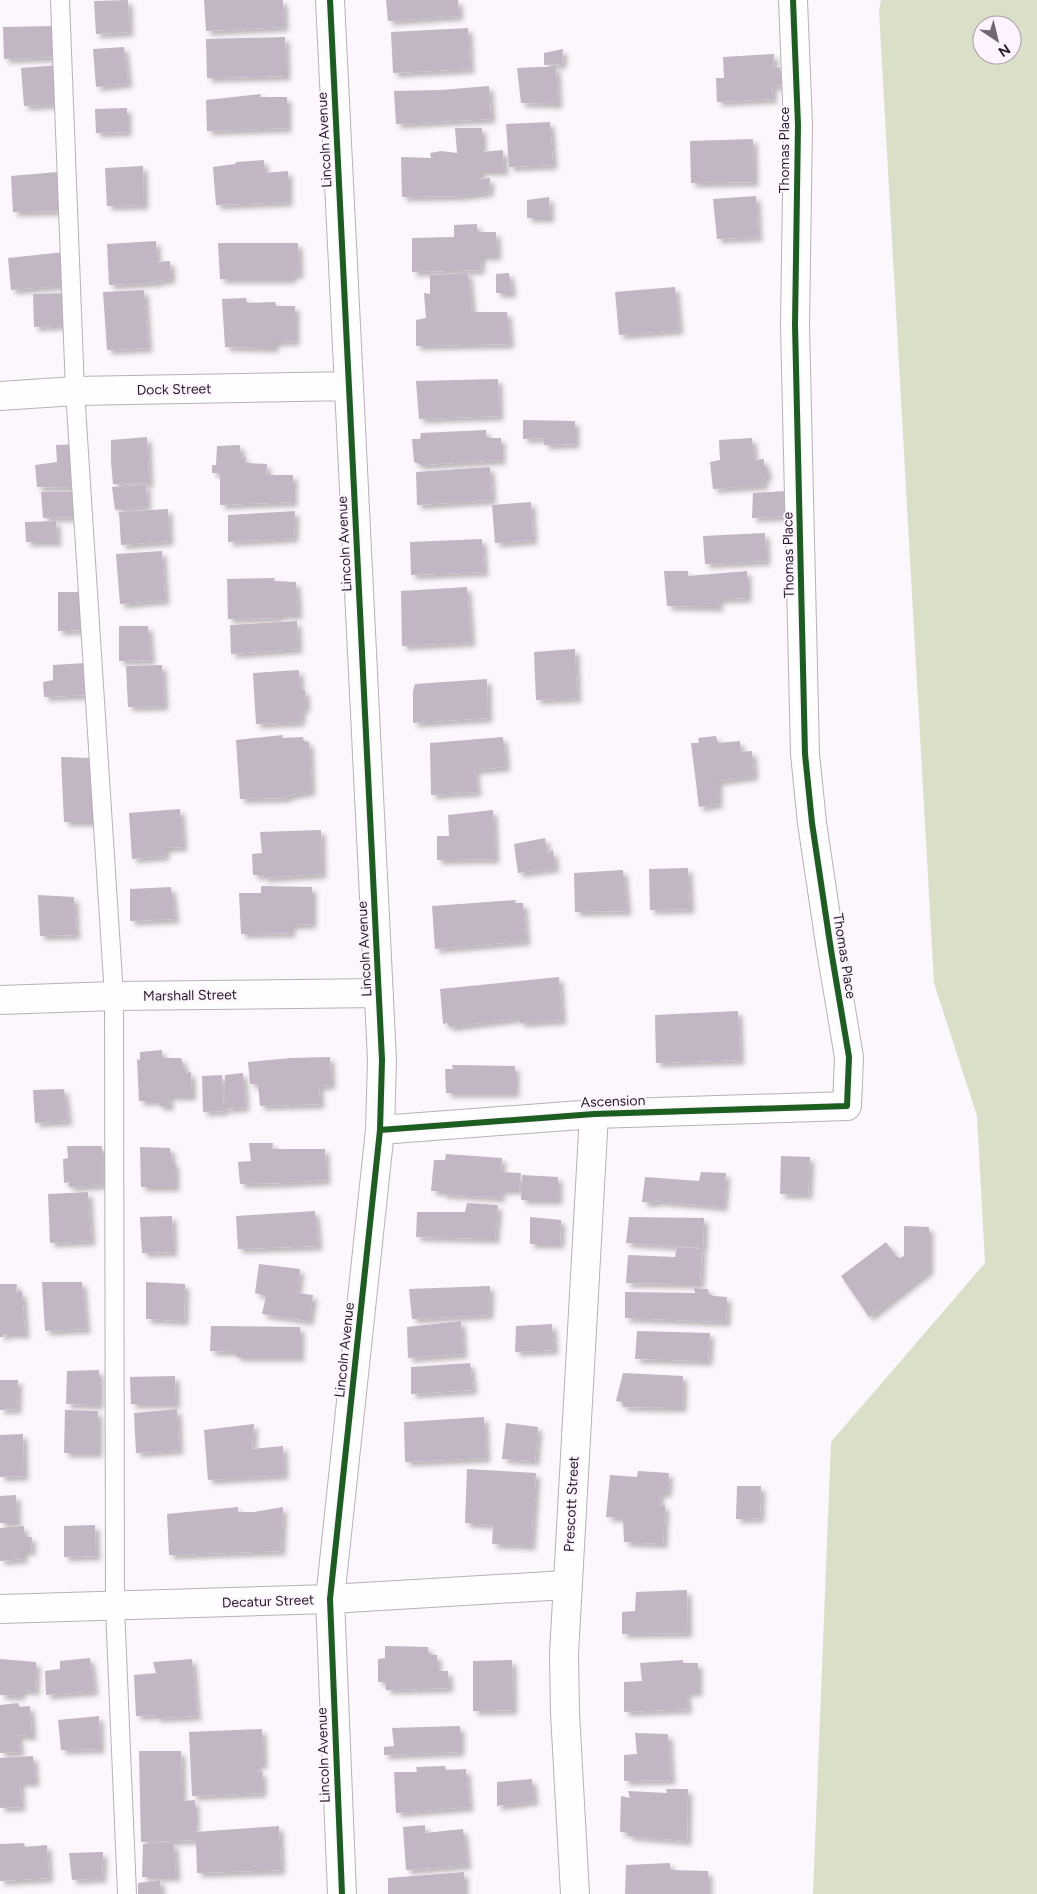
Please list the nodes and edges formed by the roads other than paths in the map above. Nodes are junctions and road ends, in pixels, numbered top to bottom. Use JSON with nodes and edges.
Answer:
{"nodes":[{"id":1,"x":60,"y":0,"type":"edge"},
{"id":2,"x":330,"y":0,"type":"edge"},
{"id":3,"x":793,"y":0,"type":"edge"},
{"id":4,"x":349,"y":386,"type":"junction"},
{"id":5,"x":75,"y":390,"type":"junction"},
{"id":6,"x":0,"y":396,"type":"edge"},
{"id":7,"x":379,"y":993,"type":"junction"},
{"id":8,"x":114,"y":996,"type":"junction"},
{"id":9,"x":0,"y":1000,"type":"edge"},
{"id":10,"x":847,"y":1106,"type":"joint"},
{"id":11,"x":594,"y":1114,"type":"junction"},
{"id":12,"x":380,"y":1130,"type":"junction"},
{"id":13,"x":566,"y":1584,"type":"junction"},
{"id":14,"x":330,"y":1599,"type":"junction"},
{"id":15,"x":115,"y":1607,"type":"junction"},
{"id":16,"x":0,"y":1609,"type":"edge"},
{"id":17,"x":127,"y":1894,"type":"edge"},
{"id":18,"x":342,"y":1894,"type":"edge"},
{"id":19,"x":575,"y":1894,"type":"edge"}],
"edges":[{"from":1,"to":5,"type":"lane"},
{"from":2,"to":4,"type":"street","name":"Lincoln Avenue"},
{"from":3,"to":10,"type":"street","name":"Thomas Place"},
{"from":4,"to":5,"type":"street","name":"Dock Street"},
{"from":4,"to":7,"type":"street","name":"Lincoln Avenue"},
{"from":5,"to":6,"type":"street","name":"Dock Street"},
{"from":5,"to":8,"type":"lane"},
{"from":7,"to":8,"type":"street","name":"Marshall Street"},
{"from":7,"to":12,"type":"street","name":"Lincoln Avenue"},
{"from":8,"to":9,"type":"street","name":"Marshall Street"},
{"from":8,"to":15,"type":"lane"},
{"from":10,"to":11,"type":"street","name":"Ascension"},
{"from":11,"to":12,"type":"street","name":"Ascension"},
{"from":11,"to":13,"type":"street","name":"Prescott Street"},
{"from":12,"to":14,"type":"street","name":"Lincoln Avenue"},
{"from":13,"to":14,"type":"street","name":"Decatur Street"},
{"from":13,"to":19,"type":"street","name":"Prescott Street"},
{"from":14,"to":15,"type":"street","name":"Decatur Street"},
{"from":14,"to":18,"type":"street","name":"Lincoln Avenue"},
{"from":15,"to":16,"type":"street","name":"Decatur Street"},
{"from":15,"to":17,"type":"lane"}]}
